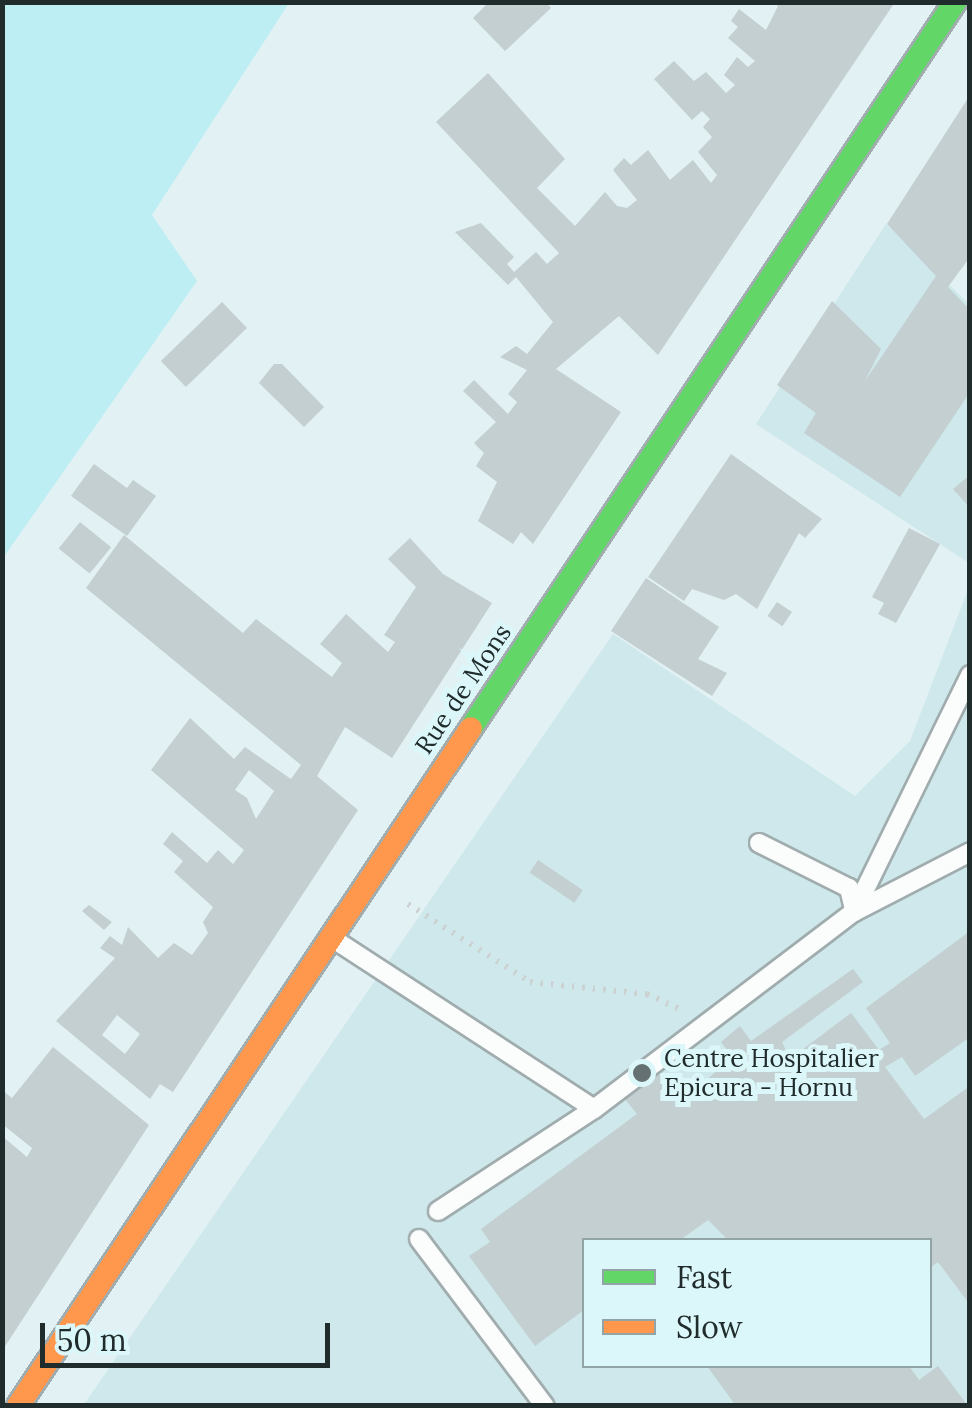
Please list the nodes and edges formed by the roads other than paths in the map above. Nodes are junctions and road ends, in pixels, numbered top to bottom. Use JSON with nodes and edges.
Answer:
{"nodes":[{"id":1,"x":955,"y":2,"type":"edge"},
{"id":2,"x":970,"y":675,"type":"edge"},
{"id":3,"x":759,"y":843,"type":"dead end"},
{"id":4,"x":970,"y":852,"type":"edge"},
{"id":5,"x":854,"y":912,"type":"junction"},
{"id":6,"x":330,"y":938,"type":"junction"},
{"id":7,"x":594,"y":1109,"type":"junction"},
{"id":8,"x":438,"y":1211,"type":"dead end"},
{"id":9,"x":419,"y":1239,"type":"dead end"},
{"id":10,"x":18,"y":1406,"type":"edge"},
{"id":11,"x":545,"y":1406,"type":"edge"}],
"edges":[{"from":1,"to":6,"type":"main road","name":"Rue de Mons"},
{"from":2,"to":5,"type":"lane"},
{"from":3,"to":5,"type":"lane"},
{"from":4,"to":5,"type":"lane"},
{"from":5,"to":7,"type":"lane"},
{"from":6,"to":7,"type":"lane"},
{"from":6,"to":10,"type":"main road","name":"Rue de Mons"},
{"from":7,"to":8,"type":"lane"},
{"from":9,"to":11,"type":"lane"}]}
